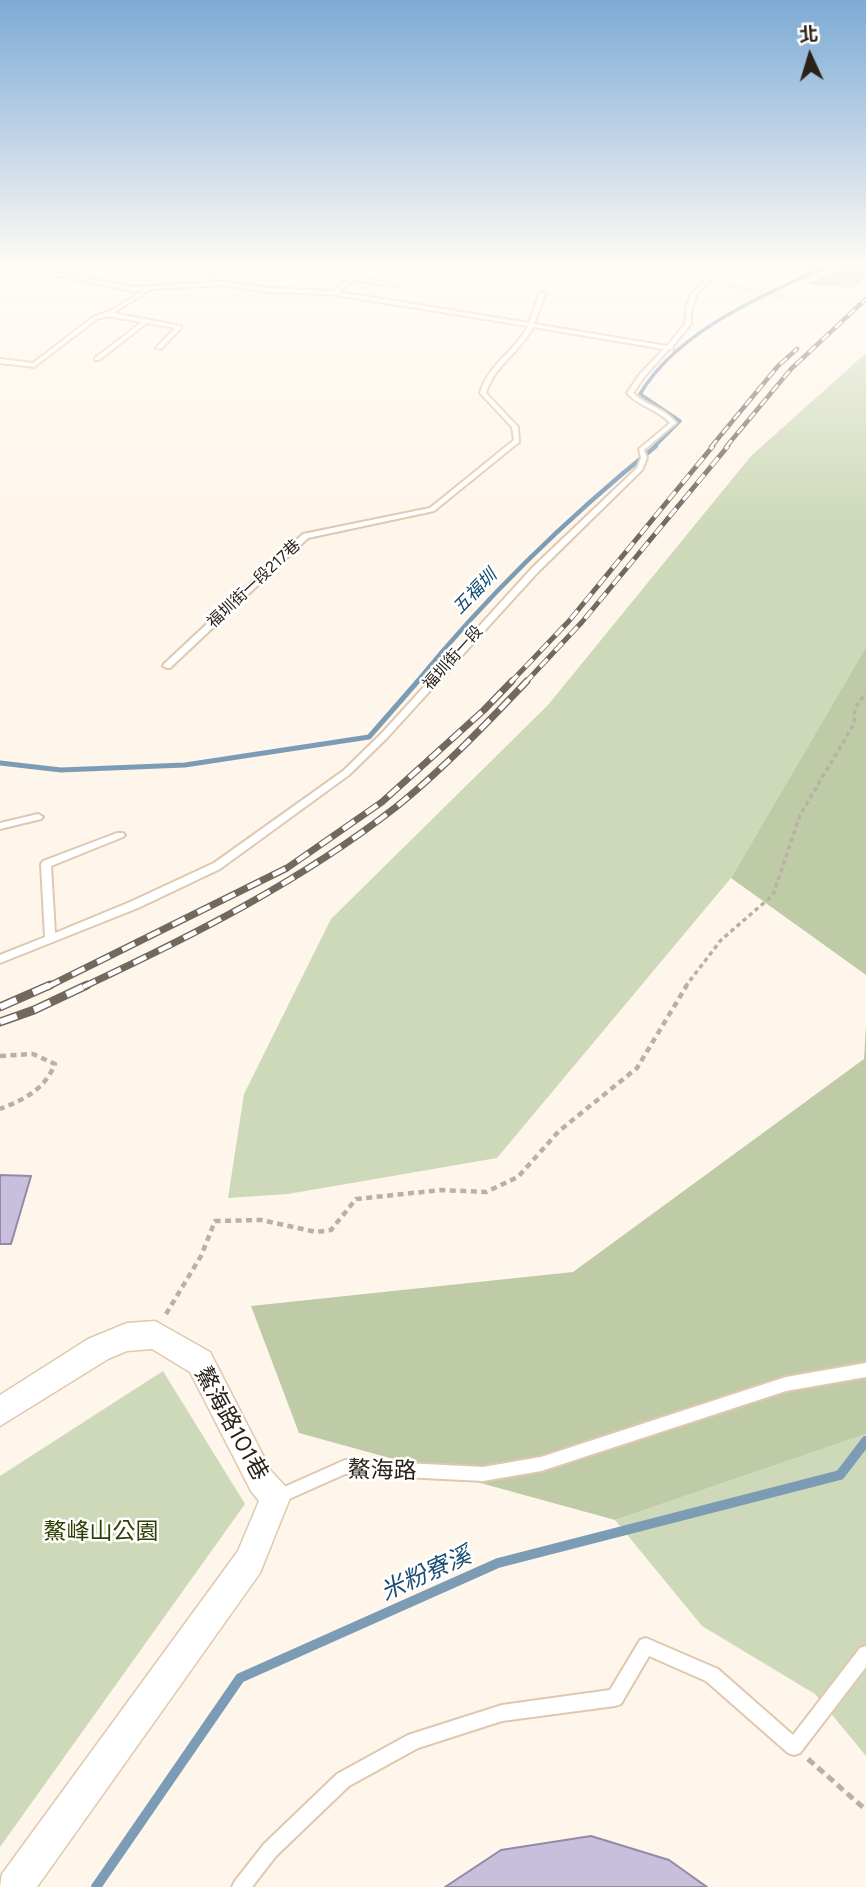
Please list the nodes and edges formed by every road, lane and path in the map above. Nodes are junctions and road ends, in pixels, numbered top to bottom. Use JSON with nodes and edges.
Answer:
{"nodes":[{"id":1,"x":51,"y":352,"type":"edge"},
{"id":2,"x":106,"y":352,"type":"edge"},
{"id":3,"x":511,"y":352,"type":"edge"},
{"id":4,"x":667,"y":352,"type":"edge"},
{"id":5,"x":97,"y":359,"type":"dead end"},
{"id":6,"x":0,"y":361,"type":"edge"},
{"id":7,"x":167,"y":666,"type":"dead end"},
{"id":8,"x":866,"y":693,"type":"edge"},
{"id":9,"x":38,"y":817,"type":"dead end"},
{"id":10,"x":0,"y":827,"type":"edge"},
{"id":11,"x":120,"y":835,"type":"dead end"},
{"id":12,"x":50,"y":938,"type":"junction"},
{"id":13,"x":0,"y":959,"type":"edge"},
{"id":14,"x":0,"y":1056,"type":"edge"},
{"id":15,"x":0,"y":1109,"type":"edge"},
{"id":16,"x":156,"y":1335,"type":"junction"},
{"id":17,"x":866,"y":1370,"type":"edge"},
{"id":18,"x":0,"y":1412,"type":"edge"},
{"id":19,"x":275,"y":1498,"type":"junction"},
{"id":20,"x":866,"y":1654,"type":"edge"},
{"id":21,"x":794,"y":1746,"type":"junction"},
{"id":22,"x":866,"y":1810,"type":"edge"},
{"id":23,"x":15,"y":1887,"type":"edge"},
{"id":24,"x":241,"y":1887,"type":"edge"}],
"edges":[{"from":1,"to":6,"type":"lane"},
{"from":2,"to":5,"type":"lane"},
{"from":3,"to":7,"type":"lane","name":"福圳街一段217巷"},
{"from":4,"to":12,"type":"lane","name":"福圳街一段"},
{"from":8,"to":16,"type":"path"},
{"from":9,"to":10,"type":"lane"},
{"from":11,"to":12,"type":"lane"},
{"from":12,"to":13,"type":"lane","name":"福圳街一段"},
{"from":14,"to":15,"type":"path"},
{"from":16,"to":18,"type":"street"},
{"from":16,"to":19,"type":"street","name":"鰲海路101巷"},
{"from":17,"to":19,"type":"lane","name":"鰲海路"},
{"from":19,"to":23,"type":"street"},
{"from":20,"to":21,"type":"lane"},
{"from":21,"to":22,"type":"path"},
{"from":21,"to":24,"type":"lane"}]}
